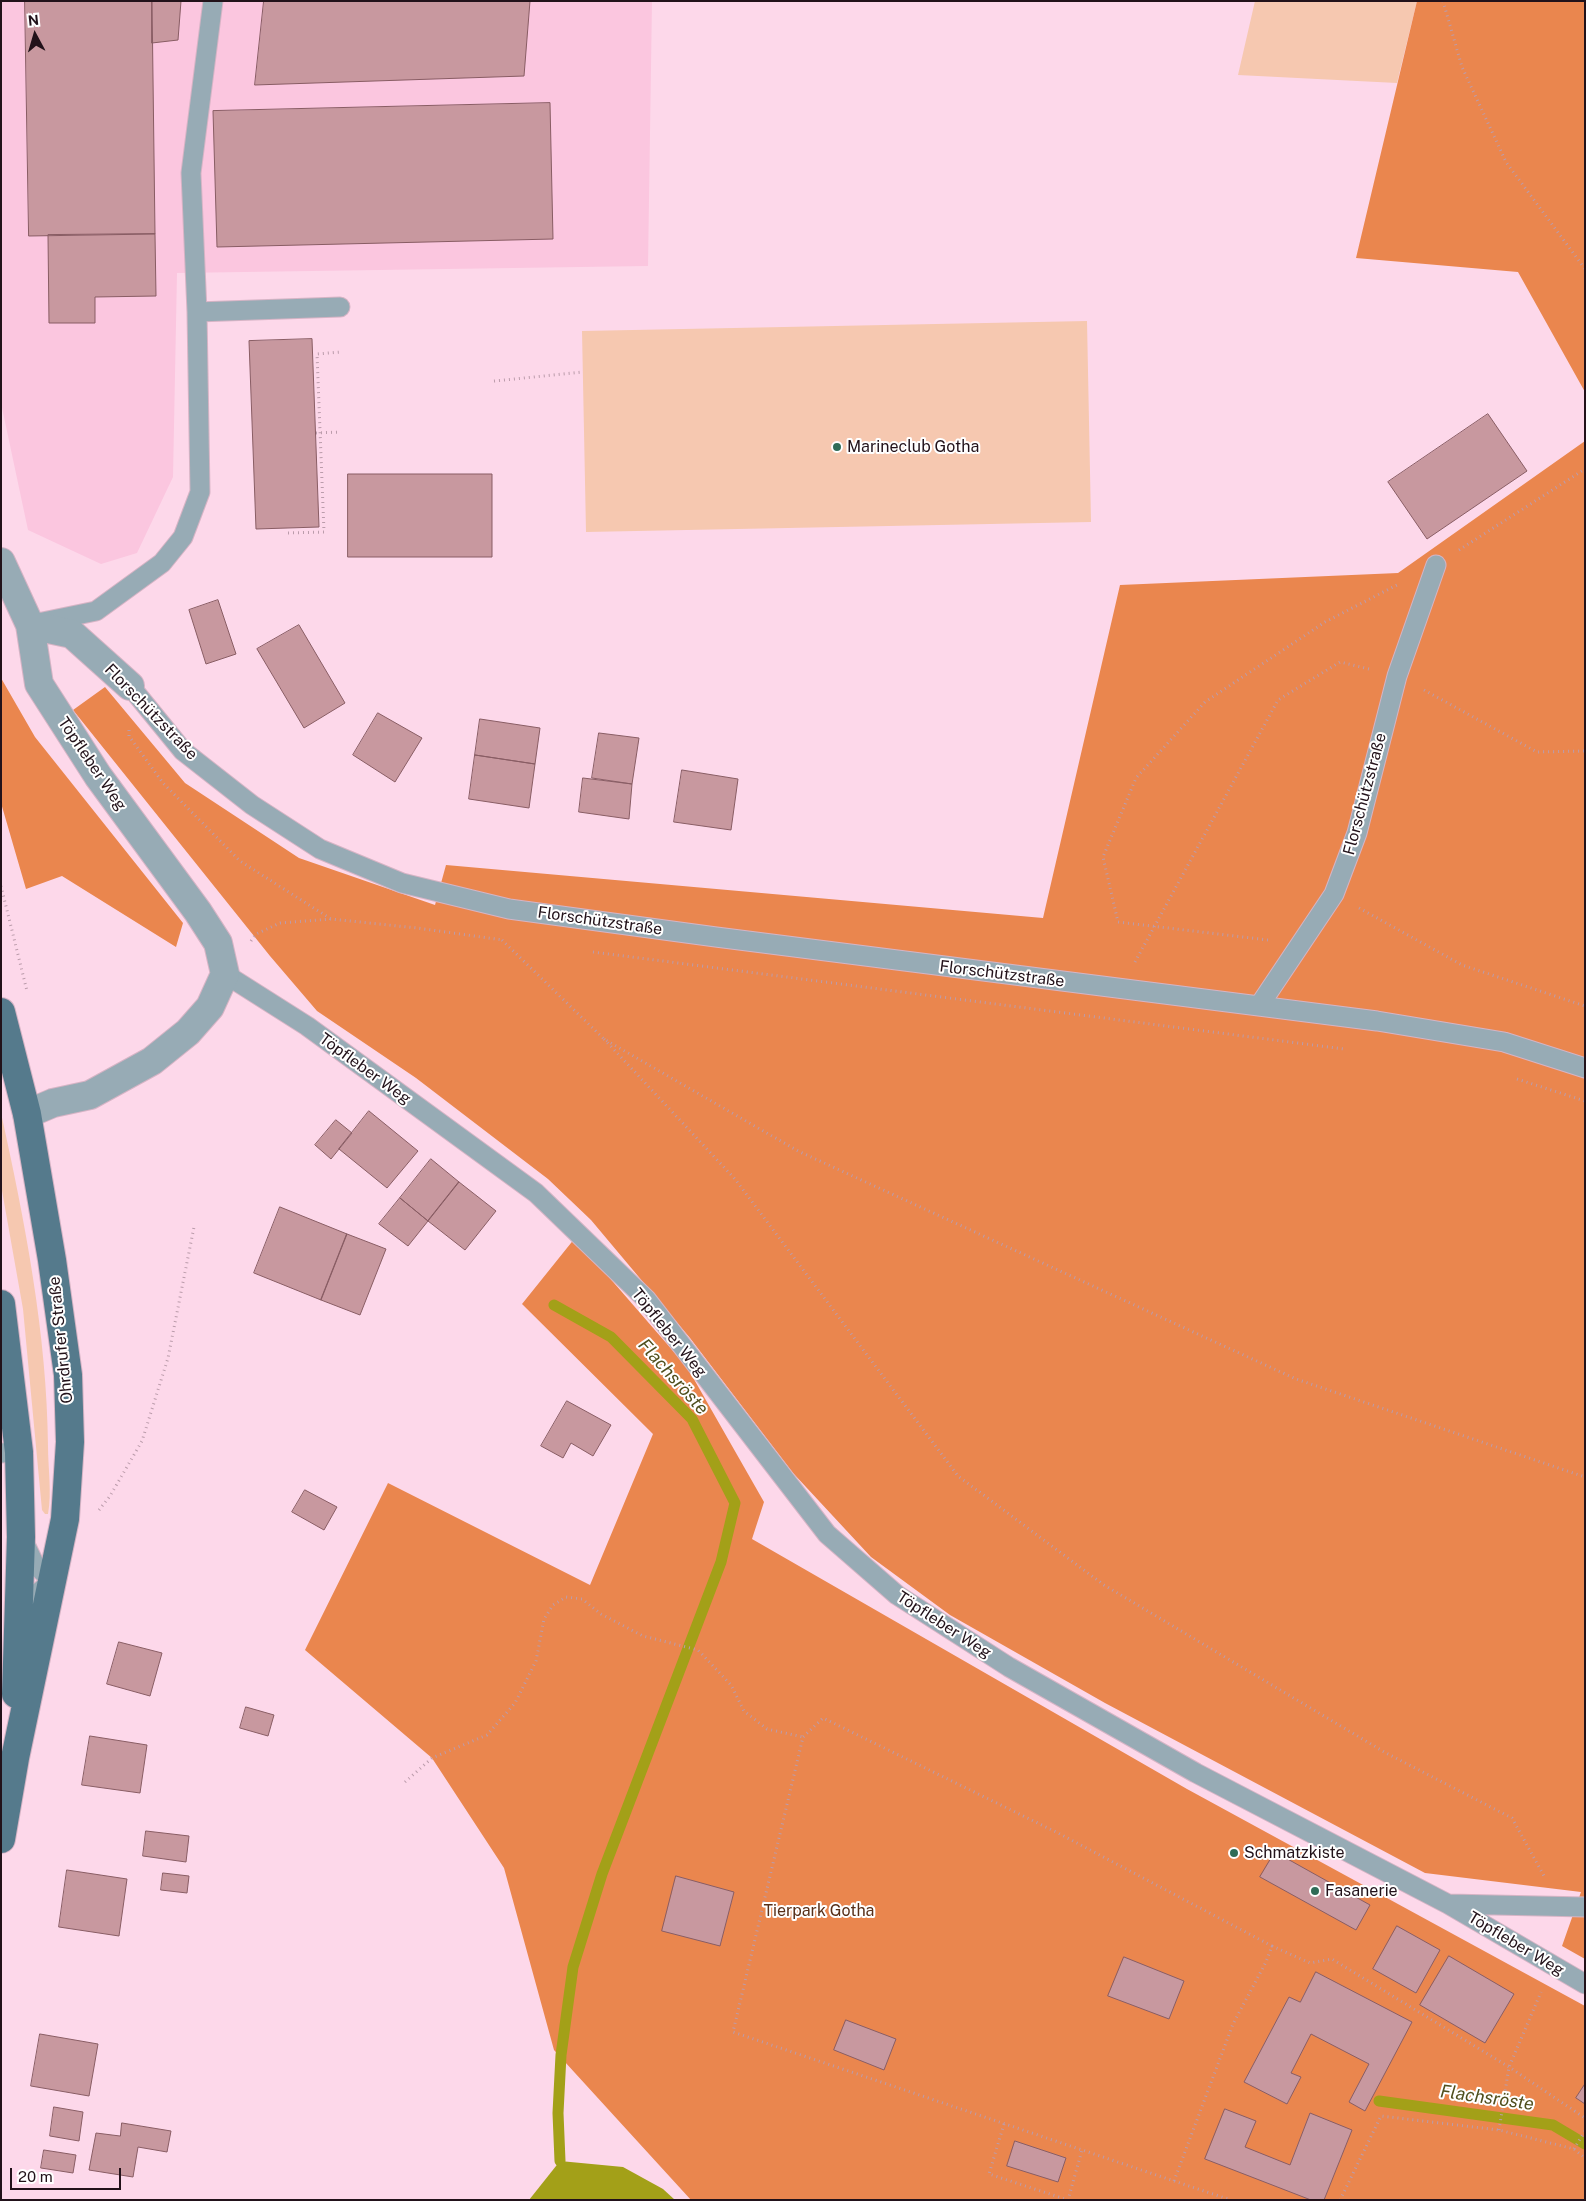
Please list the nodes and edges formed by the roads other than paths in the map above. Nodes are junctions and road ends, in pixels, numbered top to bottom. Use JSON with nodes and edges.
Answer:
{"nodes":[{"id":1,"x":213,"y":1,"type":"edge"},
{"id":2,"x":340,"y":307,"type":"dead end"},
{"id":3,"x":197,"y":312,"type":"junction"},
{"id":4,"x":1,"y":562,"type":"edge"},
{"id":5,"x":1436,"y":565,"type":"road end"},
{"id":6,"x":30,"y":625,"type":"junction"},
{"id":7,"x":130,"y":686,"type":"joint"},
{"id":8,"x":224,"y":974,"type":"junction"},
{"id":9,"x":1259,"y":1006,"type":"junction"},
{"id":10,"x":1,"y":1012,"type":"edge"},
{"id":11,"x":1585,"y":1068,"type":"edge"},
{"id":12,"x":26,"y":1114,"type":"junction"},
{"id":13,"x":1,"y":1304,"type":"edge"},
{"id":14,"x":6,"y":1392,"type":"edge"},
{"id":15,"x":10,"y":1453,"type":"edge"},
{"id":16,"x":21,"y":1537,"type":"junction"},
{"id":17,"x":53,"y":1581,"type":"junction"},
{"id":18,"x":18,"y":1619,"type":"junction"},
{"id":19,"x":15,"y":1758,"type":"junction"},
{"id":20,"x":1,"y":1839,"type":"edge"},
{"id":21,"x":1448,"y":1904,"type":"junction"},
{"id":22,"x":1585,"y":1907,"type":"edge"},
{"id":23,"x":1585,"y":1984,"type":"edge"}],
"edges":[{"from":1,"to":3,"type":"lane"},
{"from":2,"to":3,"type":"lane"},
{"from":3,"to":6,"type":"lane"},
{"from":4,"to":6,"type":"street","name":"Töpfleber Weg"},
{"from":5,"to":9,"type":"lane","name":"Florschützstraße"},
{"from":6,"to":7,"type":"street","name":"Florschützstraße"},
{"from":6,"to":8,"type":"street","name":"Töpfleber Weg"},
{"from":7,"to":9,"type":"lane","name":"Florschützstraße"},
{"from":8,"to":12,"type":"street"},
{"from":8,"to":21,"type":"lane","name":"Töpfleber Weg"},
{"from":9,"to":11,"type":"lane","name":"Florschützstraße"},
{"from":10,"to":12,"type":"main road","name":"Ohrdrufer Straße"},
{"from":12,"to":17,"type":"main road","name":"Ohrdrufer Straße"},
{"from":13,"to":14,"type":"main road","name":"Ohrdrufer Straße"},
{"from":14,"to":15,"type":"main road","name":"Ohrdrufer Straße"},
{"from":15,"to":16,"type":"main road","name":"Ohrdrufer Straße"},
{"from":16,"to":17,"type":"lane"},
{"from":16,"to":18,"type":"main road","name":"Ohrdrufer Straße"},
{"from":17,"to":18,"type":"lane"},
{"from":17,"to":19,"type":"main road","name":"Ohrdrufer Straße"},
{"from":18,"to":19,"type":"main road","name":"Ohrdrufer Straße"},
{"from":19,"to":20,"type":"main road","name":"Ohrdrufer Straße"},
{"from":21,"to":22,"type":"lane","name":"Töpfleber Weg"},
{"from":21,"to":23,"type":"lane","name":"Töpfleber Weg"}]}
